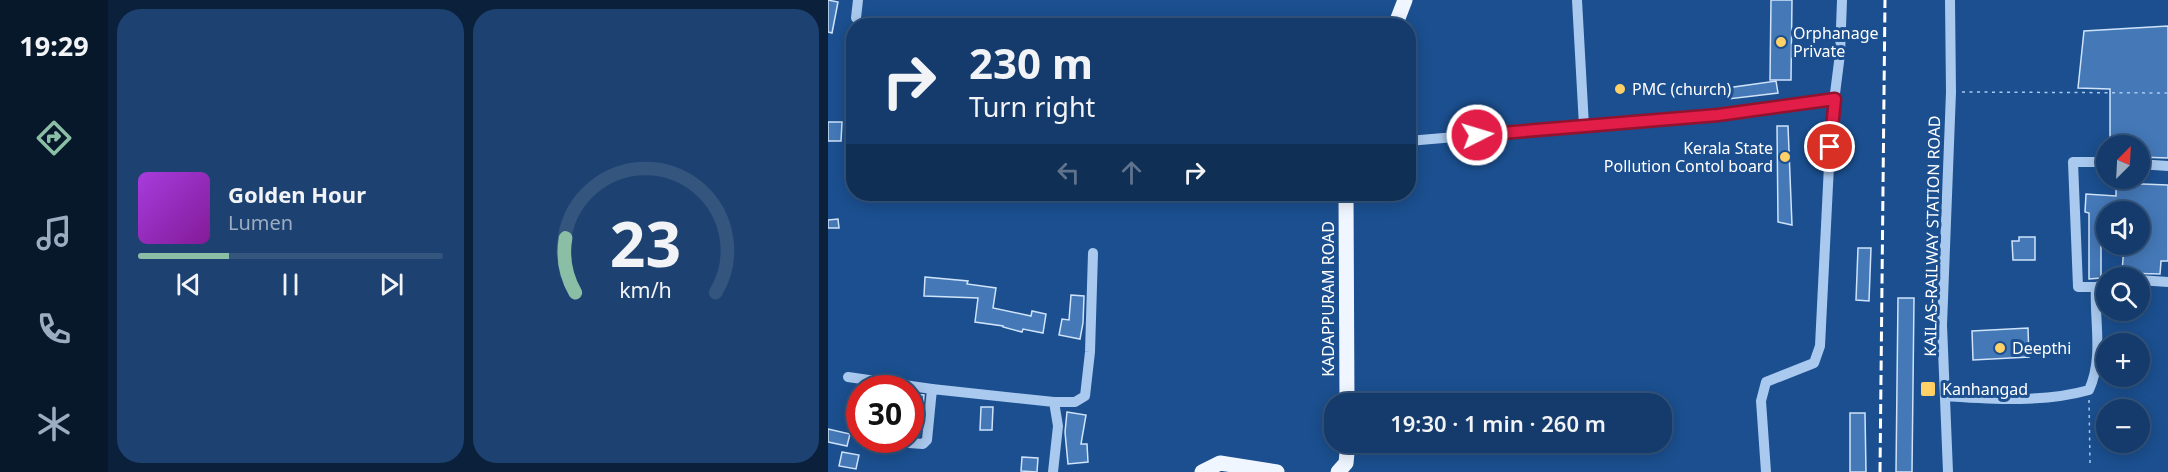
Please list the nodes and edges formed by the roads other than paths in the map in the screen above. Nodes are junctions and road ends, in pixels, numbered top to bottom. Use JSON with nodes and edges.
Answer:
{"nodes":[{"id":1,"x":858,"y":0,"type":"edge"},
{"id":2,"x":1405,"y":0,"type":"edge"},
{"id":3,"x":1576,"y":0,"type":"edge"},
{"id":4,"x":1842,"y":0,"type":"edge"},
{"id":5,"x":1950,"y":0,"type":"edge"},
{"id":6,"x":856,"y":18,"type":"dead end"},
{"id":7,"x":1398,"y":18,"type":"edge"},
{"id":8,"x":1835,"y":99,"type":"junction"},
{"id":9,"x":1584,"y":126,"type":"junction"},
{"id":10,"x":1416,"y":140,"type":"edge"},
{"id":11,"x":2096,"y":162,"type":"edge"},
{"id":12,"x":2150,"y":165,"type":"edge"},
{"id":13,"x":2168,"y":166,"type":"edge"},
{"id":14,"x":1346,"y":201,"type":"edge"},
{"id":15,"x":1093,"y":253,"type":"dead end"},
{"id":16,"x":2150,"y":281,"type":"edge"},
{"id":17,"x":2168,"y":282,"type":"edge"},
{"id":18,"x":2096,"y":285,"type":"edge"},
{"id":19,"x":2098,"y":321,"type":"edge"},
{"id":20,"x":924,"y":388,"type":"edge"},
{"id":21,"x":932,"y":389,"type":"junction"},
{"id":22,"x":1347,"y":393,"type":"edge"},
{"id":23,"x":1945,"y":396,"type":"junction"},
{"id":24,"x":1054,"y":402,"type":"junction"},
{"id":25,"x":924,"y":443,"type":"edge"},
{"id":26,"x":1347,"y":453,"type":"edge"},
{"id":27,"x":1053,"y":472,"type":"edge"},
{"id":28,"x":1202,"y":472,"type":"edge"},
{"id":29,"x":1277,"y":472,"type":"edge"},
{"id":30,"x":1338,"y":472,"type":"edge"},
{"id":31,"x":1766,"y":472,"type":"edge"},
{"id":32,"x":1948,"y":472,"type":"edge"}],
"edges":[{"from":1,"to":6,"type":"street"},
{"from":2,"to":7,"type":"main road"},
{"from":3,"to":9,"type":"street"},
{"from":4,"to":8,"type":"street"},
{"from":5,"to":23,"type":"street","name":"KAILAS-RAILWAY STATION ROAD"},
{"from":8,"to":9,"type":"street"},
{"from":8,"to":31,"type":"street"},
{"from":9,"to":10,"type":"street"},
{"from":11,"to":18,"type":"street"},
{"from":12,"to":13,"type":"street"},
{"from":14,"to":22,"type":"main road","name":"KADAPPURAM ROAD"},
{"from":15,"to":24,"type":"street"},
{"from":16,"to":17,"type":"street"},
{"from":19,"to":23,"type":"street"},
{"from":20,"to":21,"type":"street"},
{"from":21,"to":24,"type":"street"},
{"from":21,"to":25,"type":"street"},
{"from":23,"to":32,"type":"street","name":"KAILAS-RAILWAY STATION ROAD"},
{"from":24,"to":27,"type":"street"},
{"from":26,"to":30,"type":"main road"},
{"from":28,"to":29,"type":"main road"}]}
